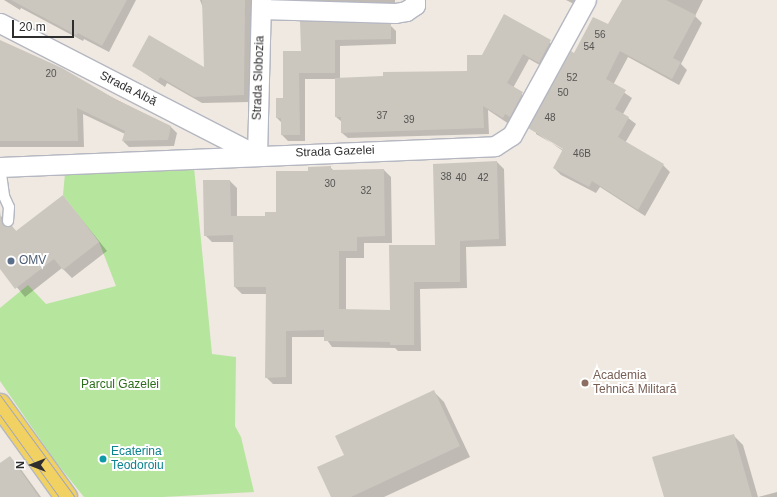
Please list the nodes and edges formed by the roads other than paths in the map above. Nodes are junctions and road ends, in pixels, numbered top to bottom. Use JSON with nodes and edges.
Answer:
{"nodes":[{"id":1,"x":415,"y":0,"type":"edge"},
{"id":2,"x":586,"y":0,"type":"edge"},
{"id":3,"x":261,"y":5,"type":"edge"},
{"id":4,"x":0,"y":23,"type":"edge"},
{"id":5,"x":257,"y":156,"type":"junction"},
{"id":6,"x":0,"y":167,"type":"edge"},
{"id":7,"x":2,"y":200,"type":"edge"},
{"id":8,"x":8,"y":221,"type":"dead end"},
{"id":9,"x":0,"y":405,"type":"edge"},
{"id":10,"x":66,"y":497,"type":"edge"}],
"edges":[{"from":1,"to":3,"type":"street"},
{"from":2,"to":5,"type":"street","name":"Strada Gazelei"},
{"from":3,"to":5,"type":"street","name":"Strada Slobozia"},
{"from":4,"to":5,"type":"street","name":"Strada Albă"},
{"from":5,"to":6,"type":"street","name":"Strada Gazelei"},
{"from":6,"to":7,"type":"lane"},
{"from":7,"to":8,"type":"lane"},
{"from":9,"to":10,"type":"main road"}]}
